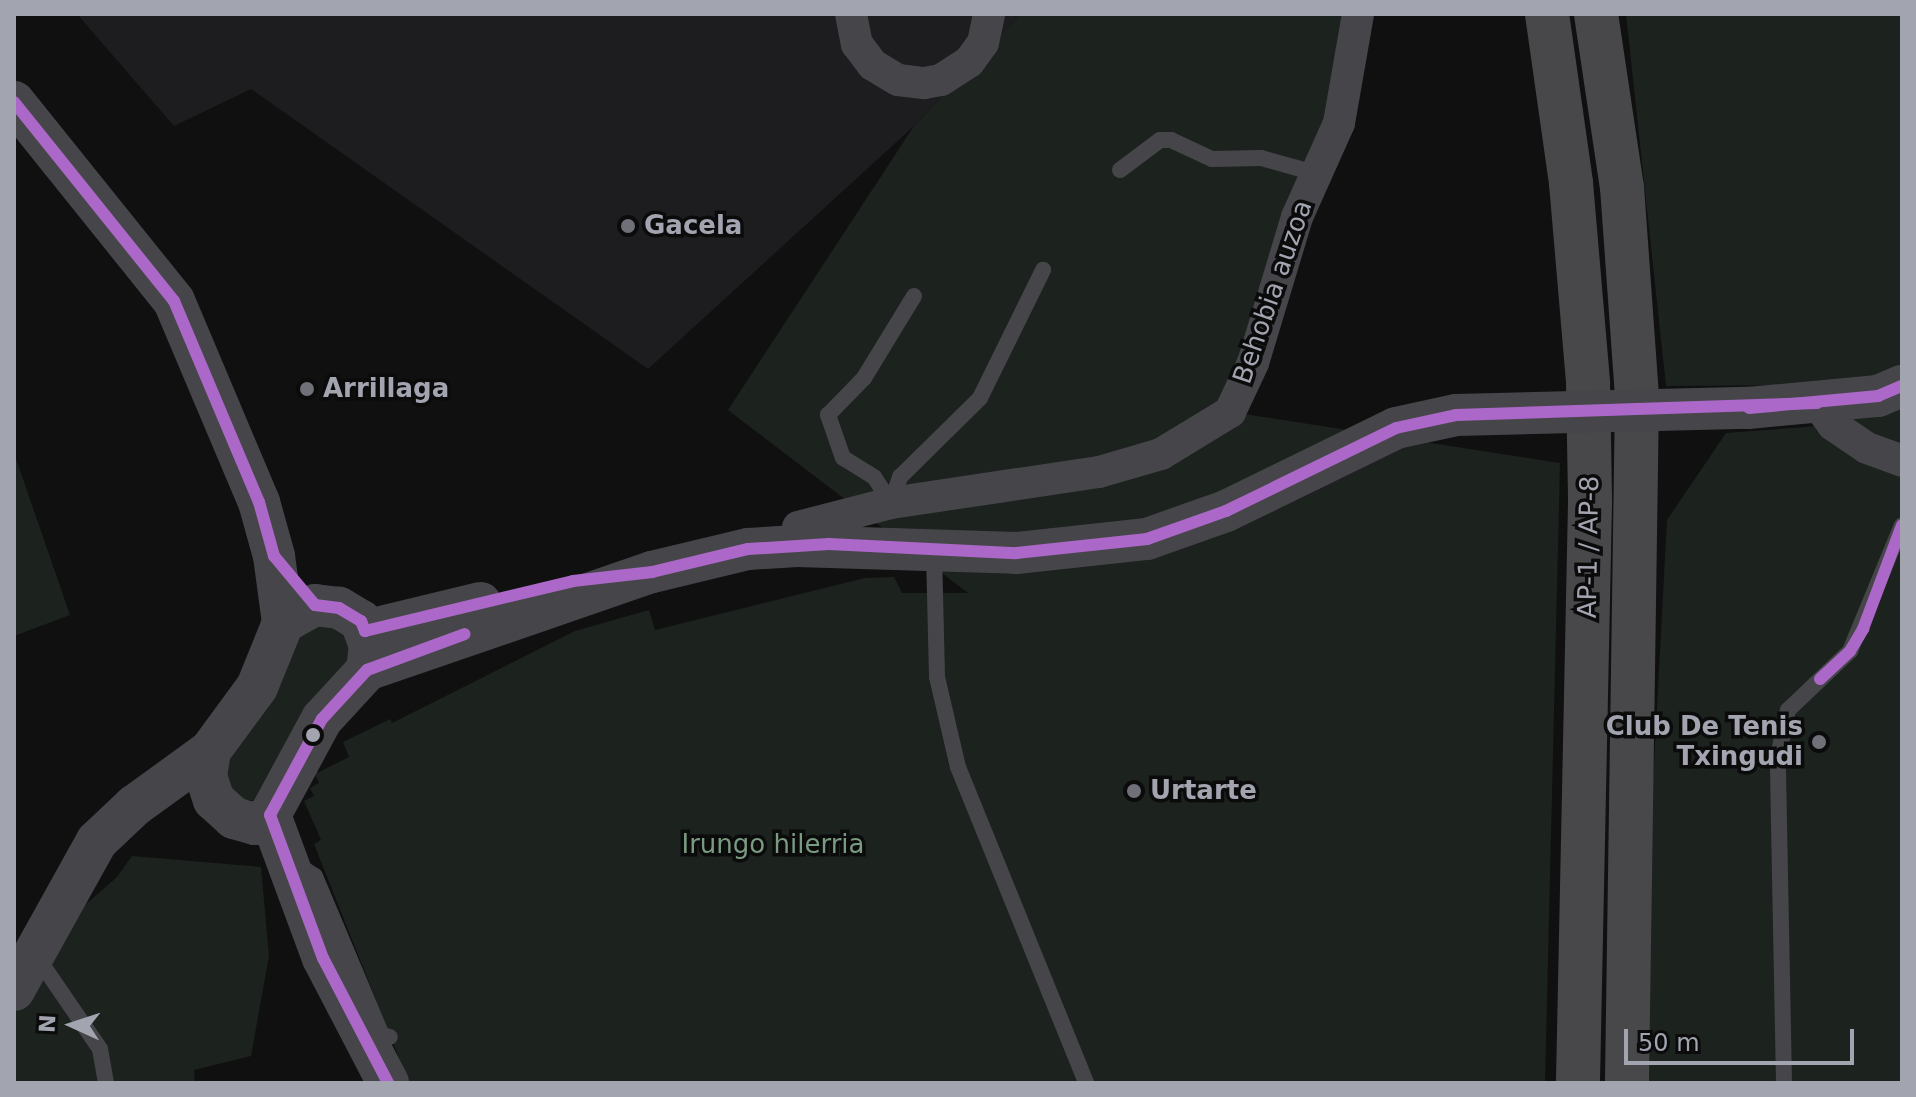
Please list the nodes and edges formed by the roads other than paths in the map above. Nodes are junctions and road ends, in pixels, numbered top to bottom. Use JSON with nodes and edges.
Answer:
{"nodes":[{"id":1,"x":851,"y":14,"type":"edge"},
{"id":2,"x":989,"y":14,"type":"edge"},
{"id":3,"x":1547,"y":14,"type":"edge"},
{"id":4,"x":1596,"y":14,"type":"edge"},
{"id":5,"x":1356,"y":17,"type":"edge"},
{"id":6,"x":14,"y":102,"type":"edge"},
{"id":7,"x":1120,"y":170,"type":"dead end"},
{"id":8,"x":1315,"y":173,"type":"junction"},
{"id":9,"x":1043,"y":270,"type":"dead end"},
{"id":10,"x":914,"y":296,"type":"dead end"},
{"id":11,"x":1902,"y":386,"type":"edge"},
{"id":12,"x":1817,"y":403,"type":"junction"},
{"id":13,"x":1902,"y":461,"type":"edge"},
{"id":14,"x":891,"y":503,"type":"junction"},
{"id":15,"x":1902,"y":525,"type":"edge"},
{"id":16,"x":798,"y":527,"type":"dead end"},
{"id":17,"x":935,"y":551,"type":"junction"},
{"id":18,"x":299,"y":614,"type":"junction"},
{"id":19,"x":366,"y":650,"type":"junction"},
{"id":20,"x":210,"y":751,"type":"junction"},
{"id":21,"x":134,"y":806,"type":"junction"},
{"id":22,"x":250,"y":817,"type":"junction"},
{"id":23,"x":286,"y":858,"type":"junction"},
{"id":24,"x":35,"y":953,"type":"junction"},
{"id":25,"x":14,"y":990,"type":"edge"},
{"id":26,"x":390,"y":1037,"type":"dead end"},
{"id":27,"x":106,"y":1083,"type":"edge"},
{"id":28,"x":388,"y":1083,"type":"edge"},
{"id":29,"x":1086,"y":1083,"type":"edge"},
{"id":30,"x":1578,"y":1083,"type":"edge"},
{"id":31,"x":1627,"y":1083,"type":"edge"},
{"id":32,"x":1784,"y":1083,"type":"edge"}],
"edges":[{"from":1,"to":2,"type":"street"},
{"from":3,"to":30,"type":"highway","name":"AP-1 / AP-8"},
{"from":4,"to":31,"type":"highway","name":"AP-1 / AP-8"},
{"from":5,"to":8,"type":"street","name":"Behobia auzoa"},
{"from":6,"to":18,"type":"street"},
{"from":7,"to":8,"type":"lane"},
{"from":8,"to":14,"type":"street","name":"Behobia auzoa"},
{"from":9,"to":14,"type":"lane"},
{"from":10,"to":14,"type":"lane"},
{"from":11,"to":12,"type":"street"},
{"from":12,"to":13,"type":"street"},
{"from":12,"to":17,"type":"street","bridge":true},
{"from":14,"to":16,"type":"street","name":"Behobia auzoa"},
{"from":15,"to":32,"type":"lane"},
{"from":17,"to":19,"type":"street"},
{"from":17,"to":29,"type":"lane"},
{"from":18,"to":19,"type":"street"},
{"from":18,"to":20,"type":"street"},
{"from":19,"to":22,"type":"street"},
{"from":20,"to":21,"type":"street"},
{"from":20,"to":22,"type":"street"},
{"from":21,"to":22,"type":"street"},
{"from":21,"to":24,"type":"street"},
{"from":22,"to":23,"type":"street"},
{"from":23,"to":26,"type":"lane"},
{"from":23,"to":28,"type":"street"},
{"from":24,"to":25,"type":"street"},
{"from":24,"to":27,"type":"lane"}]}
